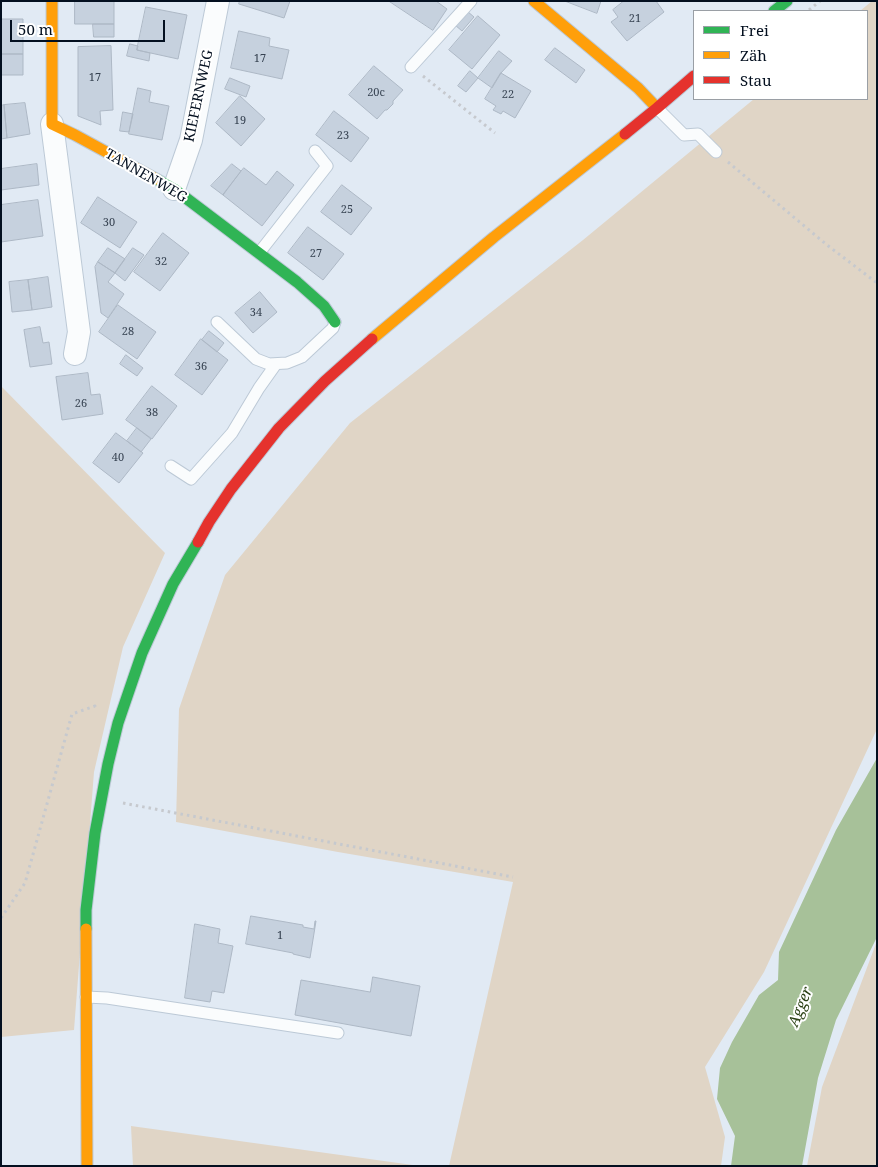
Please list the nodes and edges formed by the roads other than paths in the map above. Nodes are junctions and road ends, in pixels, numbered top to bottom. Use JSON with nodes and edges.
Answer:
{"nodes":[{"id":1,"x":52,"y":1,"type":"edge"},
{"id":2,"x":218,"y":1,"type":"edge"},
{"id":3,"x":471,"y":1,"type":"edge"},
{"id":4,"x":534,"y":1,"type":"edge"},
{"id":5,"x":787,"y":1,"type":"edge"},
{"id":6,"x":775,"y":10,"type":"edge"},
{"id":7,"x":411,"y":67,"type":"road end"},
{"id":8,"x":693,"y":77,"type":"edge"},
{"id":9,"x":658,"y":108,"type":"junction"},
{"id":10,"x":52,"y":124,"type":"junction"},
{"id":11,"x":315,"y":151,"type":"dead end"},
{"id":12,"x":716,"y":152,"type":"road end"},
{"id":13,"x":174,"y":190,"type":"junction"},
{"id":14,"x":259,"y":253,"type":"junction"},
{"id":15,"x":217,"y":322,"type":"dead end"},
{"id":16,"x":335,"y":322,"type":"joint"},
{"id":17,"x":75,"y":354,"type":"dead end"},
{"id":18,"x":276,"y":364,"type":"junction"},
{"id":19,"x":171,"y":466,"type":"dead end"},
{"id":20,"x":86,"y":997,"type":"junction"},
{"id":21,"x":338,"y":1033,"type":"dead end"},
{"id":22,"x":87,"y":1166,"type":"edge"}],
"edges":[{"from":1,"to":10,"type":"main road"},
{"from":2,"to":13,"type":"street","name":"KIEFERNWEG"},
{"from":3,"to":7,"type":"lane"},
{"from":4,"to":9,"type":"main road"},
{"from":5,"to":6,"type":"main road"},
{"from":8,"to":9,"type":"main road"},
{"from":9,"to":12,"type":"lane"},
{"from":9,"to":20,"type":"main road"},
{"from":10,"to":13,"type":"main road","name":"TANNENWEG"},
{"from":10,"to":17,"type":"street"},
{"from":11,"to":14,"type":"lane"},
{"from":13,"to":14,"type":"main road","name":"TANNENWEG"},
{"from":14,"to":16,"type":"main road","name":"TANNENWEG"},
{"from":15,"to":18,"type":"lane"},
{"from":16,"to":18,"type":"lane","name":"TANNENWEG"},
{"from":18,"to":19,"type":"lane"},
{"from":20,"to":21,"type":"lane"},
{"from":20,"to":22,"type":"main road"}]}
